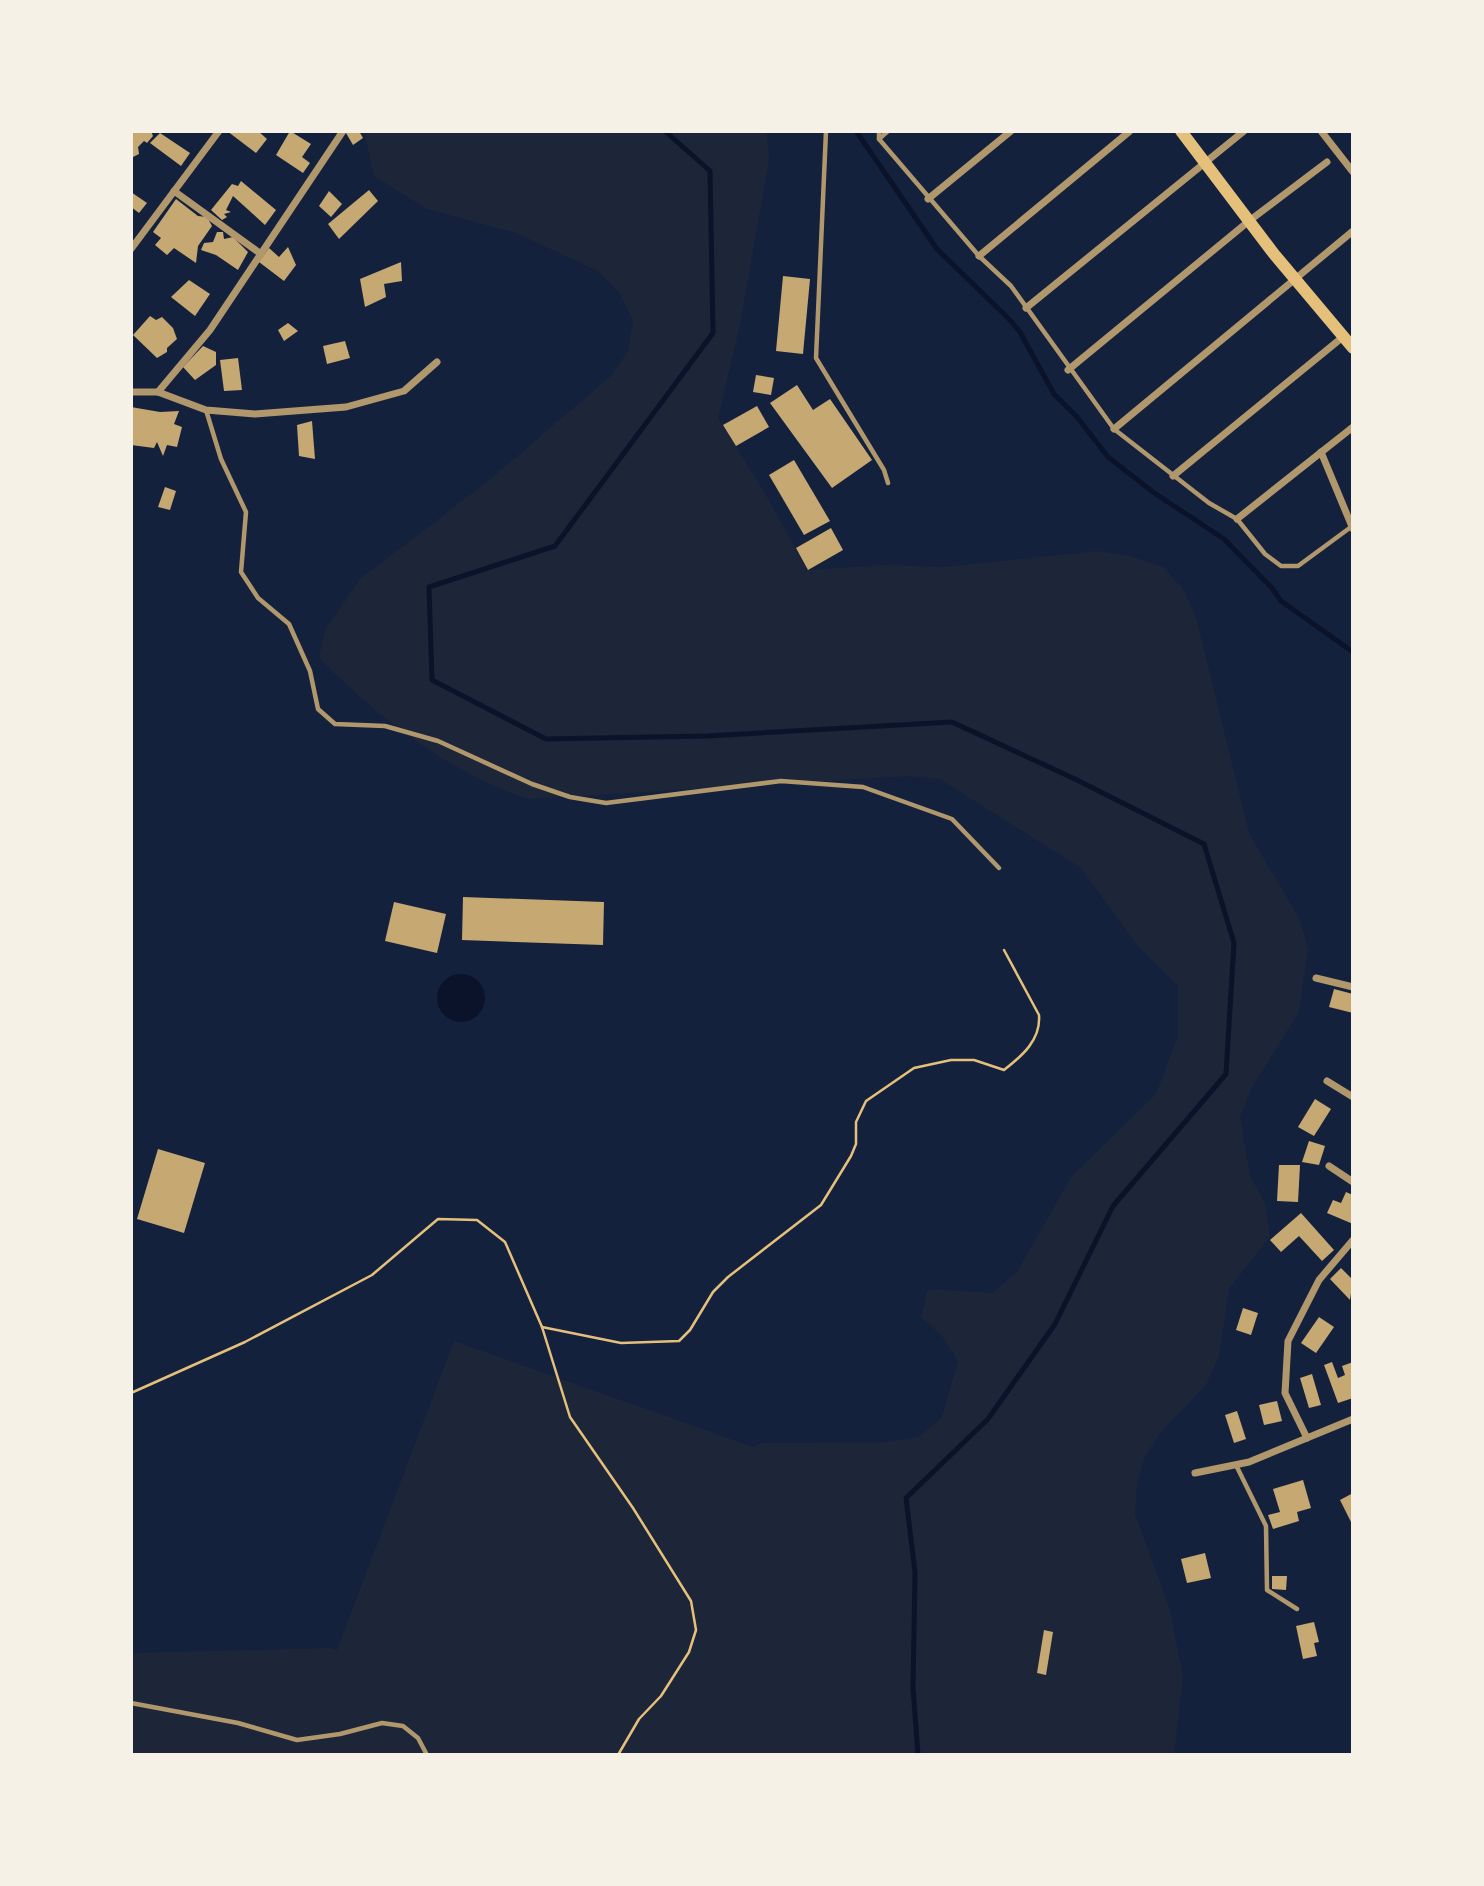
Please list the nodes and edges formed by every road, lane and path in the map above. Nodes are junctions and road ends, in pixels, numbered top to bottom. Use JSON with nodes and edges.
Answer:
{"nodes":[{"id":1,"x":219,"y":131,"type":"edge"},
{"id":2,"x":343,"y":131,"type":"edge"},
{"id":3,"x":826,"y":131,"type":"edge"},
{"id":4,"x":879,"y":131,"type":"edge"},
{"id":5,"x":888,"y":131,"type":"edge"},
{"id":6,"x":1012,"y":131,"type":"edge"},
{"id":7,"x":1130,"y":131,"type":"edge"},
{"id":8,"x":1181,"y":131,"type":"edge"},
{"id":9,"x":1244,"y":131,"type":"edge"},
{"id":10,"x":1321,"y":131,"type":"edge"},
{"id":11,"x":879,"y":139,"type":"junction"},
{"id":12,"x":1327,"y":162,"type":"dead end"},
{"id":13,"x":1206,"y":165,"type":"junction"},
{"id":14,"x":1353,"y":172,"type":"edge"},
{"id":15,"x":174,"y":191,"type":"junction"},
{"id":16,"x":928,"y":199,"type":"junction"},
{"id":17,"x":1249,"y":221,"type":"junction"},
{"id":18,"x":1353,"y":231,"type":"edge"},
{"id":19,"x":131,"y":249,"type":"edge"},
{"id":20,"x":261,"y":254,"type":"junction"},
{"id":21,"x":978,"y":256,"type":"junction"},
{"id":22,"x":1294,"y":277,"type":"junction"},
{"id":23,"x":1026,"y":308,"type":"junction"},
{"id":24,"x":1344,"y":337,"type":"junction"},
{"id":25,"x":1353,"y":348,"type":"edge"},
{"id":26,"x":437,"y":362,"type":"dead end"},
{"id":27,"x":1068,"y":370,"type":"junction"},
{"id":28,"x":131,"y":391,"type":"edge"},
{"id":29,"x":158,"y":392,"type":"junction"},
{"id":30,"x":206,"y":410,"type":"junction"},
{"id":31,"x":1353,"y":427,"type":"edge"},
{"id":32,"x":1114,"y":429,"type":"junction"},
{"id":33,"x":1321,"y":453,"type":"junction"},
{"id":34,"x":1173,"y":476,"type":"junction"},
{"id":35,"x":888,"y":483,"type":"dead end"},
{"id":36,"x":1237,"y":519,"type":"junction"},
{"id":37,"x":1352,"y":528,"type":"edge"},
{"id":38,"x":999,"y":868,"type":"dead end"},
{"id":39,"x":1004,"y":950,"type":"dead end"},
{"id":40,"x":1316,"y":978,"type":"dead end"},
{"id":41,"x":1353,"y":987,"type":"edge"},
{"id":42,"x":1327,"y":1082,"type":"dead end"},
{"id":43,"x":1353,"y":1097,"type":"edge"},
{"id":44,"x":1329,"y":1166,"type":"dead end"},
{"id":45,"x":1353,"y":1182,"type":"edge"},
{"id":46,"x":1353,"y":1240,"type":"edge"},
{"id":47,"x":542,"y":1327,"type":"junction"},
{"id":48,"x":131,"y":1393,"type":"edge"},
{"id":49,"x":1353,"y":1419,"type":"edge"},
{"id":50,"x":1307,"y":1438,"type":"junction"},
{"id":51,"x":1236,"y":1465,"type":"junction"},
{"id":52,"x":1195,"y":1473,"type":"dead end"},
{"id":53,"x":1297,"y":1609,"type":"dead end"},
{"id":54,"x":131,"y":1703,"type":"edge"},
{"id":55,"x":426,"y":1755,"type":"edge"},
{"id":56,"x":618,"y":1755,"type":"edge"}],
"edges":[{"from":1,"to":15,"type":"street"},
{"from":2,"to":20,"type":"street"},
{"from":3,"to":35,"type":"lane"},
{"from":4,"to":11,"type":"lane"},
{"from":5,"to":11,"type":"lane"},
{"from":6,"to":16,"type":"street"},
{"from":7,"to":21,"type":"street"},
{"from":8,"to":13,"type":"main road"},
{"from":9,"to":13,"type":"street"},
{"from":10,"to":14,"type":"street"},
{"from":11,"to":16,"type":"lane"},
{"from":12,"to":17,"type":"street"},
{"from":13,"to":17,"type":"main road"},
{"from":13,"to":23,"type":"street"},
{"from":15,"to":19,"type":"street"},
{"from":15,"to":20,"type":"street"},
{"from":16,"to":21,"type":"lane"},
{"from":17,"to":22,"type":"main road"},
{"from":17,"to":27,"type":"street"},
{"from":18,"to":22,"type":"street"},
{"from":20,"to":29,"type":"street"},
{"from":21,"to":23,"type":"lane"},
{"from":22,"to":24,"type":"main road"},
{"from":22,"to":32,"type":"street"},
{"from":23,"to":27,"type":"lane"},
{"from":24,"to":25,"type":"main road"},
{"from":24,"to":34,"type":"street"},
{"from":26,"to":30,"type":"street"},
{"from":27,"to":32,"type":"lane"},
{"from":28,"to":29,"type":"street"},
{"from":29,"to":30,"type":"street"},
{"from":30,"to":38,"type":"lane"},
{"from":31,"to":33,"type":"street"},
{"from":32,"to":34,"type":"lane"},
{"from":33,"to":36,"type":"street"},
{"from":33,"to":37,"type":"street"},
{"from":34,"to":36,"type":"lane"},
{"from":36,"to":37,"type":"lane"},
{"from":39,"to":47,"type":"path"},
{"from":40,"to":41,"type":"street"},
{"from":42,"to":43,"type":"street"},
{"from":44,"to":45,"type":"street"},
{"from":46,"to":50,"type":"street"},
{"from":47,"to":48,"type":"path"},
{"from":47,"to":56,"type":"path"},
{"from":49,"to":50,"type":"street"},
{"from":50,"to":51,"type":"street"},
{"from":51,"to":52,"type":"street"},
{"from":51,"to":53,"type":"lane"},
{"from":54,"to":55,"type":"lane"}]}
